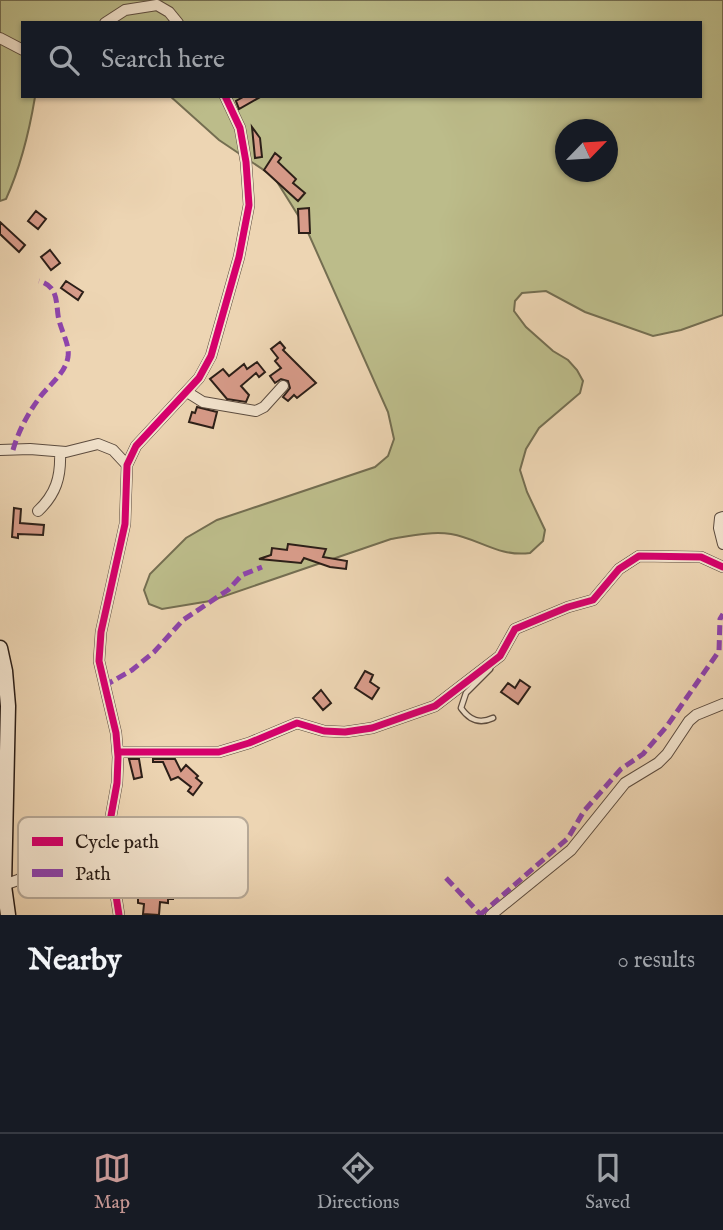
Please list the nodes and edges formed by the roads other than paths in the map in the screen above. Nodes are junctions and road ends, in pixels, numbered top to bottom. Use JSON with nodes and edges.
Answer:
{"nodes":[{"id":1,"x":108,"y":21,"type":"edge"},
{"id":2,"x":176,"y":21,"type":"edge"},
{"id":3,"x":0,"y":38,"type":"edge"},
{"id":4,"x":21,"y":49,"type":"edge"},
{"id":5,"x":226,"y":98,"type":"edge"},
{"id":6,"x":283,"y":386,"type":"dead end"},
{"id":7,"x":187,"y":392,"type":"junction"},
{"id":8,"x":0,"y":450,"type":"edge"},
{"id":9,"x":60,"y":453,"type":"junction"},
{"id":10,"x":127,"y":465,"type":"junction"},
{"id":11,"x":38,"y":511,"type":"dead end"},
{"id":12,"x":723,"y":517,"type":"edge"},
{"id":13,"x":723,"y":544,"type":"edge"},
{"id":14,"x":723,"y":567,"type":"edge"},
{"id":15,"x":0,"y":648,"type":"edge"},
{"id":16,"x":495,"y":659,"type":"junction"},
{"id":17,"x":723,"y":704,"type":"edge"},
{"id":18,"x":493,"y":718,"type":"dead end"},
{"id":19,"x":118,"y":752,"type":"junction"},
{"id":20,"x":110,"y":817,"type":"edge"},
{"id":21,"x":18,"y":878,"type":"edge"},
{"id":22,"x":2,"y":886,"type":"edge"},
{"id":23,"x":8,"y":915,"type":"edge"},
{"id":24,"x":491,"y":915,"type":"edge"}],
"edges":[{"from":1,"to":2,"type":"street"},
{"from":3,"to":4,"type":"street"},
{"from":5,"to":7,"type":"street"},
{"from":6,"to":7,"type":"street"},
{"from":7,"to":10,"type":"street"},
{"from":8,"to":9,"type":"street"},
{"from":9,"to":10,"type":"street"},
{"from":9,"to":11,"type":"street"},
{"from":10,"to":19,"type":"street"},
{"from":12,"to":13,"type":"street"},
{"from":14,"to":16,"type":"street"},
{"from":15,"to":22,"type":"street"},
{"from":16,"to":18,"type":"lane"},
{"from":16,"to":19,"type":"street"},
{"from":17,"to":24,"type":"street"},
{"from":19,"to":20,"type":"street"},
{"from":21,"to":22,"type":"street"},
{"from":22,"to":23,"type":"street"}]}
